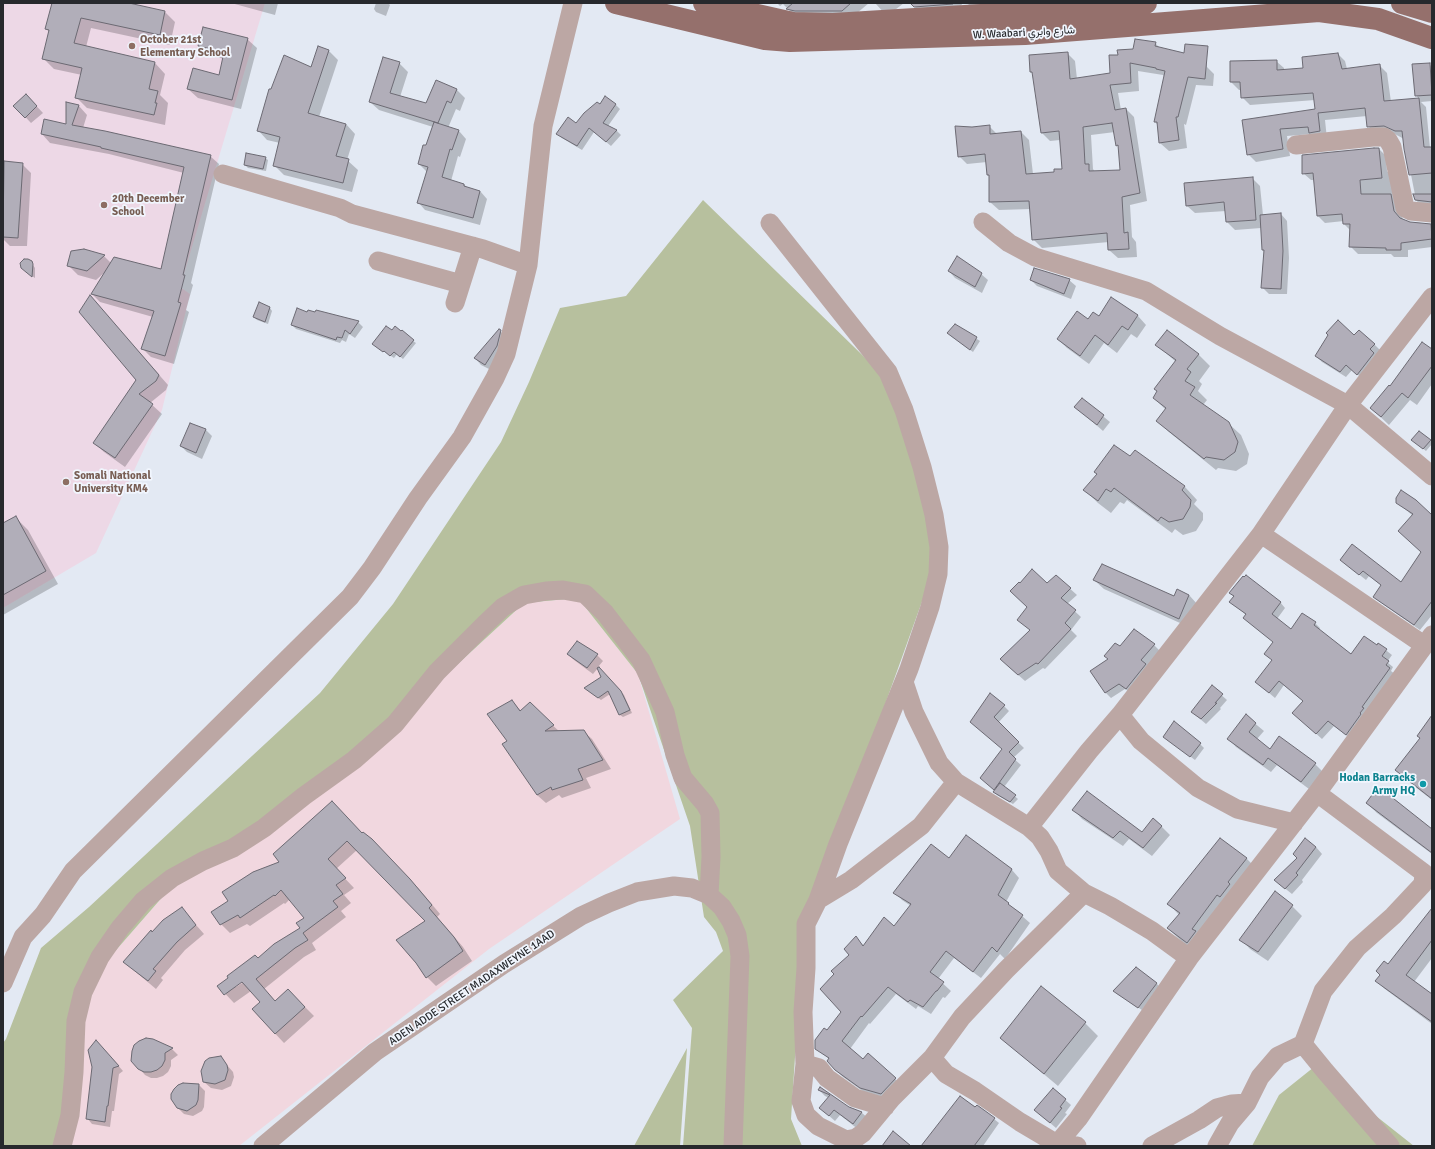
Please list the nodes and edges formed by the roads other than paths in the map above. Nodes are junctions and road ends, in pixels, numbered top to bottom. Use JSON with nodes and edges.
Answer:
{"nodes":[{"id":1,"x":573,"y":3,"type":"edge"},
{"id":2,"x":616,"y":3,"type":"edge"},
{"id":3,"x":704,"y":3,"type":"edge"},
{"id":4,"x":1146,"y":3,"type":"edge"},
{"id":5,"x":1402,"y":3,"type":"edge"},
{"id":6,"x":1432,"y":12,"type":"edge"},
{"id":7,"x":1432,"y":38,"type":"edge"},
{"id":8,"x":1296,"y":145,"type":"dead end"},
{"id":9,"x":223,"y":174,"type":"dead end"},
{"id":10,"x":1432,"y":213,"type":"edge"},
{"id":11,"x":983,"y":222,"type":"dead end"},
{"id":12,"x":770,"y":223,"type":"dead end"},
{"id":13,"x":473,"y":246,"type":"junction"},
{"id":14,"x":378,"y":262,"type":"dead end"},
{"id":15,"x":528,"y":265,"type":"junction"},
{"id":16,"x":461,"y":284,"type":"junction"},
{"id":17,"x":1432,"y":297,"type":"edge"},
{"id":18,"x":455,"y":303,"type":"dead end"},
{"id":19,"x":1348,"y":405,"type":"junction"},
{"id":20,"x":1432,"y":476,"type":"edge"},
{"id":21,"x":1261,"y":534,"type":"junction"},
{"id":22,"x":1428,"y":640,"type":"edge"},
{"id":23,"x":904,"y":682,"type":"junction"},
{"id":24,"x":1120,"y":715,"type":"junction"},
{"id":25,"x":956,"y":782,"type":"junction"},
{"id":26,"x":1316,"y":793,"type":"junction"},
{"id":27,"x":1294,"y":823,"type":"junction"},
{"id":28,"x":1029,"y":827,"type":"junction"},
{"id":29,"x":1084,"y":893,"type":"junction"},
{"id":30,"x":709,"y":895,"type":"junction"},
{"id":31,"x":818,"y":900,"type":"junction"},
{"id":32,"x":1189,"y":958,"type":"junction"},
{"id":33,"x":3,"y":983,"type":"edge"},
{"id":34,"x":1303,"y":1044,"type":"junction"},
{"id":35,"x":932,"y":1058,"type":"junction"},
{"id":36,"x":805,"y":1064,"type":"junction"},
{"id":37,"x":1247,"y":1103,"type":"junction"},
{"id":38,"x":885,"y":1107,"type":"junction"},
{"id":39,"x":1057,"y":1144,"type":"junction"},
{"id":40,"x":62,"y":1146,"type":"edge"},
{"id":41,"x":263,"y":1146,"type":"edge"},
{"id":42,"x":733,"y":1146,"type":"edge"},
{"id":43,"x":1077,"y":1146,"type":"edge"},
{"id":44,"x":1152,"y":1146,"type":"edge"},
{"id":45,"x":1217,"y":1146,"type":"edge"},
{"id":46,"x":1390,"y":1146,"type":"edge"}],
"edges":[{"from":1,"to":15,"type":"street"},
{"from":2,"to":7,"type":"main road","name":"W. Waabari شارع وابري"},
{"from":3,"to":4,"type":"main road","name":"W. Waabari شارع وابري"},
{"from":5,"to":6,"type":"main road"},
{"from":8,"to":10,"type":"street"},
{"from":9,"to":13,"type":"street"},
{"from":11,"to":19,"type":"street"},
{"from":12,"to":23,"type":"street"},
{"from":13,"to":15,"type":"street"},
{"from":13,"to":16,"type":"street"},
{"from":14,"to":16,"type":"street"},
{"from":15,"to":33,"type":"street"},
{"from":16,"to":18,"type":"street"},
{"from":17,"to":19,"type":"street"},
{"from":19,"to":20,"type":"street"},
{"from":19,"to":21,"type":"street"},
{"from":21,"to":22,"type":"street"},
{"from":21,"to":24,"type":"street"},
{"from":22,"to":26,"type":"street"},
{"from":23,"to":25,"type":"street"},
{"from":23,"to":31,"type":"street"},
{"from":24,"to":27,"type":"street"},
{"from":24,"to":28,"type":"street"},
{"from":25,"to":28,"type":"street"},
{"from":25,"to":31,"type":"street"},
{"from":26,"to":27,"type":"street"},
{"from":26,"to":34,"type":"street"},
{"from":27,"to":32,"type":"street"},
{"from":28,"to":29,"type":"street"},
{"from":29,"to":32,"type":"street"},
{"from":29,"to":35,"type":"street"},
{"from":30,"to":40,"type":"street"},
{"from":30,"to":41,"type":"street","name":"ADEN ADDE STREET MADAXWEYNE 1AAD"},
{"from":30,"to":42,"type":"street","name":"ADEN ADDE STREET MADAXWEYNE 1AAD"},
{"from":31,"to":36,"type":"street"},
{"from":32,"to":39,"type":"street"},
{"from":34,"to":37,"type":"street"},
{"from":34,"to":46,"type":"street"},
{"from":35,"to":38,"type":"street"},
{"from":35,"to":39,"type":"street"},
{"from":36,"to":38,"type":"street"},
{"from":36,"to":38,"type":"street"},
{"from":37,"to":44,"type":"street"},
{"from":37,"to":45,"type":"street"},
{"from":39,"to":43,"type":"street"}]}
